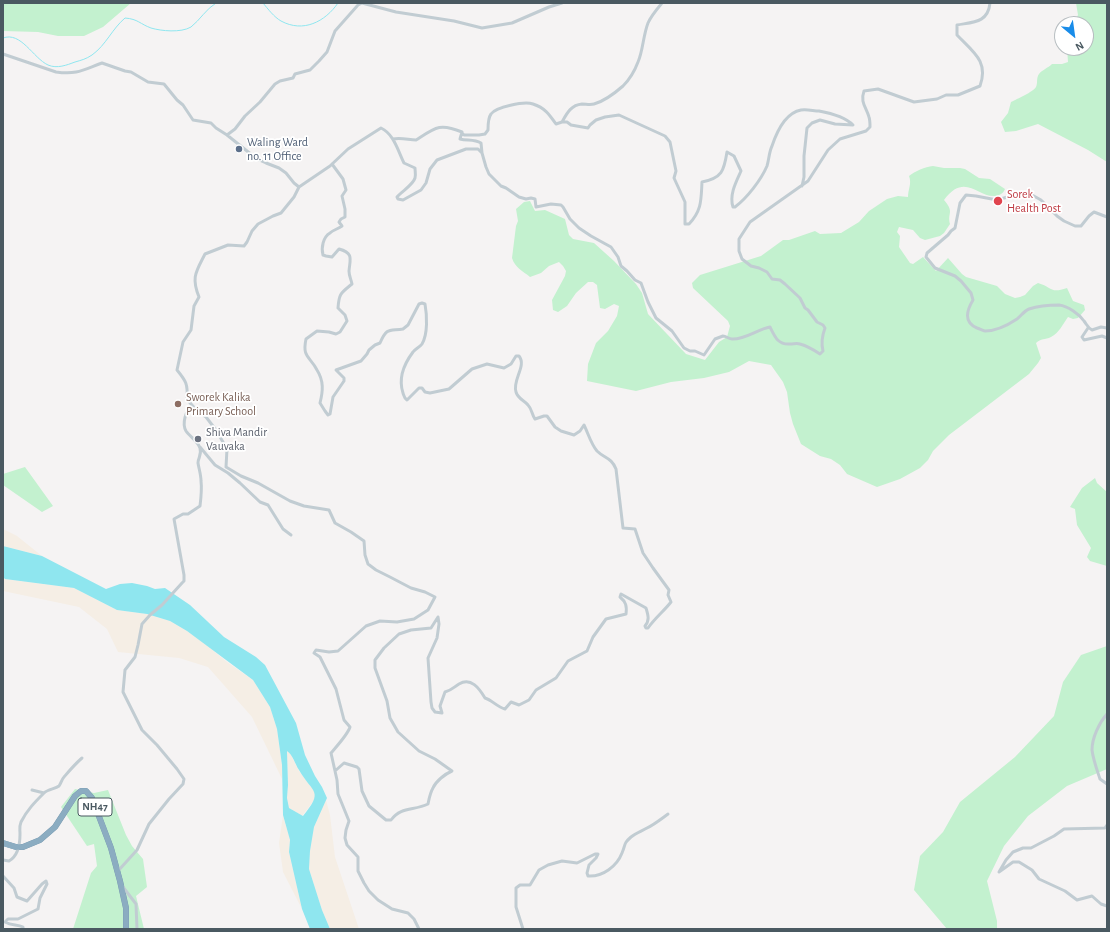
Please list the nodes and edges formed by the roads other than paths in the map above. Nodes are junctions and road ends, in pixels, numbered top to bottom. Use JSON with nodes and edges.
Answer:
{"nodes":[{"id":1,"x":562,"y":3,"type":"edge"},
{"id":2,"x":662,"y":3,"type":"edge"},
{"id":3,"x":990,"y":3,"type":"edge"},
{"id":4,"x":3,"y":54,"type":"edge"},
{"id":5,"x":562,"y":122,"type":"junction"},
{"id":6,"x":462,"y":133,"type":"junction"},
{"id":7,"x":227,"y":135,"type":"junction"},
{"id":8,"x":393,"y":139,"type":"junction"},
{"id":9,"x":482,"y":153,"type":"junction"},
{"id":10,"x":332,"y":164,"type":"junction"},
{"id":11,"x":299,"y":186,"type":"junction"},
{"id":12,"x":802,"y":186,"type":"junction"},
{"id":13,"x":1107,"y":217,"type":"edge"},
{"id":14,"x":1088,"y":328,"type":"junction"},
{"id":15,"x":1107,"y":328,"type":"edge"},
{"id":16,"x":1107,"y":338,"type":"edge"},
{"id":17,"x":193,"y":406,"type":"junction"},
{"id":18,"x":200,"y":447,"type":"junction"},
{"id":19,"x":291,"y":535,"type":"dead end"},
{"id":20,"x":1107,"y":714,"type":"edge"},
{"id":21,"x":82,"y":758,"type":"dead end"},
{"id":22,"x":335,"y":771,"type":"junction"},
{"id":23,"x":1107,"y":784,"type":"edge"},
{"id":24,"x":32,"y":790,"type":"dead end"},
{"id":25,"x":44,"y":793,"type":"junction"},
{"id":26,"x":668,"y":814,"type":"dead end"},
{"id":27,"x":1107,"y":825,"type":"edge"},
{"id":28,"x":3,"y":843,"type":"edge"},
{"id":29,"x":19,"y":847,"type":"junction"},
{"id":30,"x":3,"y":860,"type":"edge"},
{"id":31,"x":118,"y":872,"type":"junction"},
{"id":32,"x":3,"y":876,"type":"edge"},
{"id":33,"x":121,"y":885,"type":"junction"},
{"id":34,"x":1107,"y":906,"type":"edge"},
{"id":35,"x":23,"y":929,"type":"edge"},
{"id":36,"x":126,"y":929,"type":"edge"},
{"id":37,"x":137,"y":929,"type":"edge"},
{"id":38,"x":419,"y":929,"type":"edge"},
{"id":39,"x":524,"y":929,"type":"edge"}],
"edges":[{"from":1,"to":7,"type":"street"},
{"from":2,"to":5,"type":"street"},
{"from":3,"to":12,"type":"street"},
{"from":4,"to":7,"type":"street"},
{"from":5,"to":6,"type":"street"},
{"from":5,"to":12,"type":"street"},
{"from":6,"to":8,"type":"street"},
{"from":6,"to":9,"type":"street"},
{"from":7,"to":11,"type":"street"},
{"from":8,"to":9,"type":"street"},
{"from":8,"to":10,"type":"street"},
{"from":9,"to":12,"type":"street"},
{"from":10,"to":11,"type":"street"},
{"from":10,"to":22,"type":"street"},
{"from":11,"to":17,"type":"street"},
{"from":13,"to":14,"type":"street"},
{"from":14,"to":15,"type":"street"},
{"from":14,"to":16,"type":"street"},
{"from":17,"to":18,"type":"street"},
{"from":17,"to":22,"type":"street"},
{"from":18,"to":19,"type":"street"},
{"from":18,"to":31,"type":"street"},
{"from":20,"to":23,"type":"street"},
{"from":21,"to":25,"type":"street"},
{"from":22,"to":38,"type":"street"},
{"from":24,"to":25,"type":"street"},
{"from":25,"to":29,"type":"street"},
{"from":26,"to":39,"type":"street"},
{"from":27,"to":34,"type":"street"},
{"from":28,"to":29,"type":"highway"},
{"from":29,"to":30,"type":"street"},
{"from":29,"to":31,"type":"highway","number":"NH47"},
{"from":31,"to":33,"type":"highway","number":"NH47"},
{"from":32,"to":35,"type":"street"},
{"from":33,"to":36,"type":"highway","number":"NH47"},
{"from":33,"to":37,"type":"street"}]}
